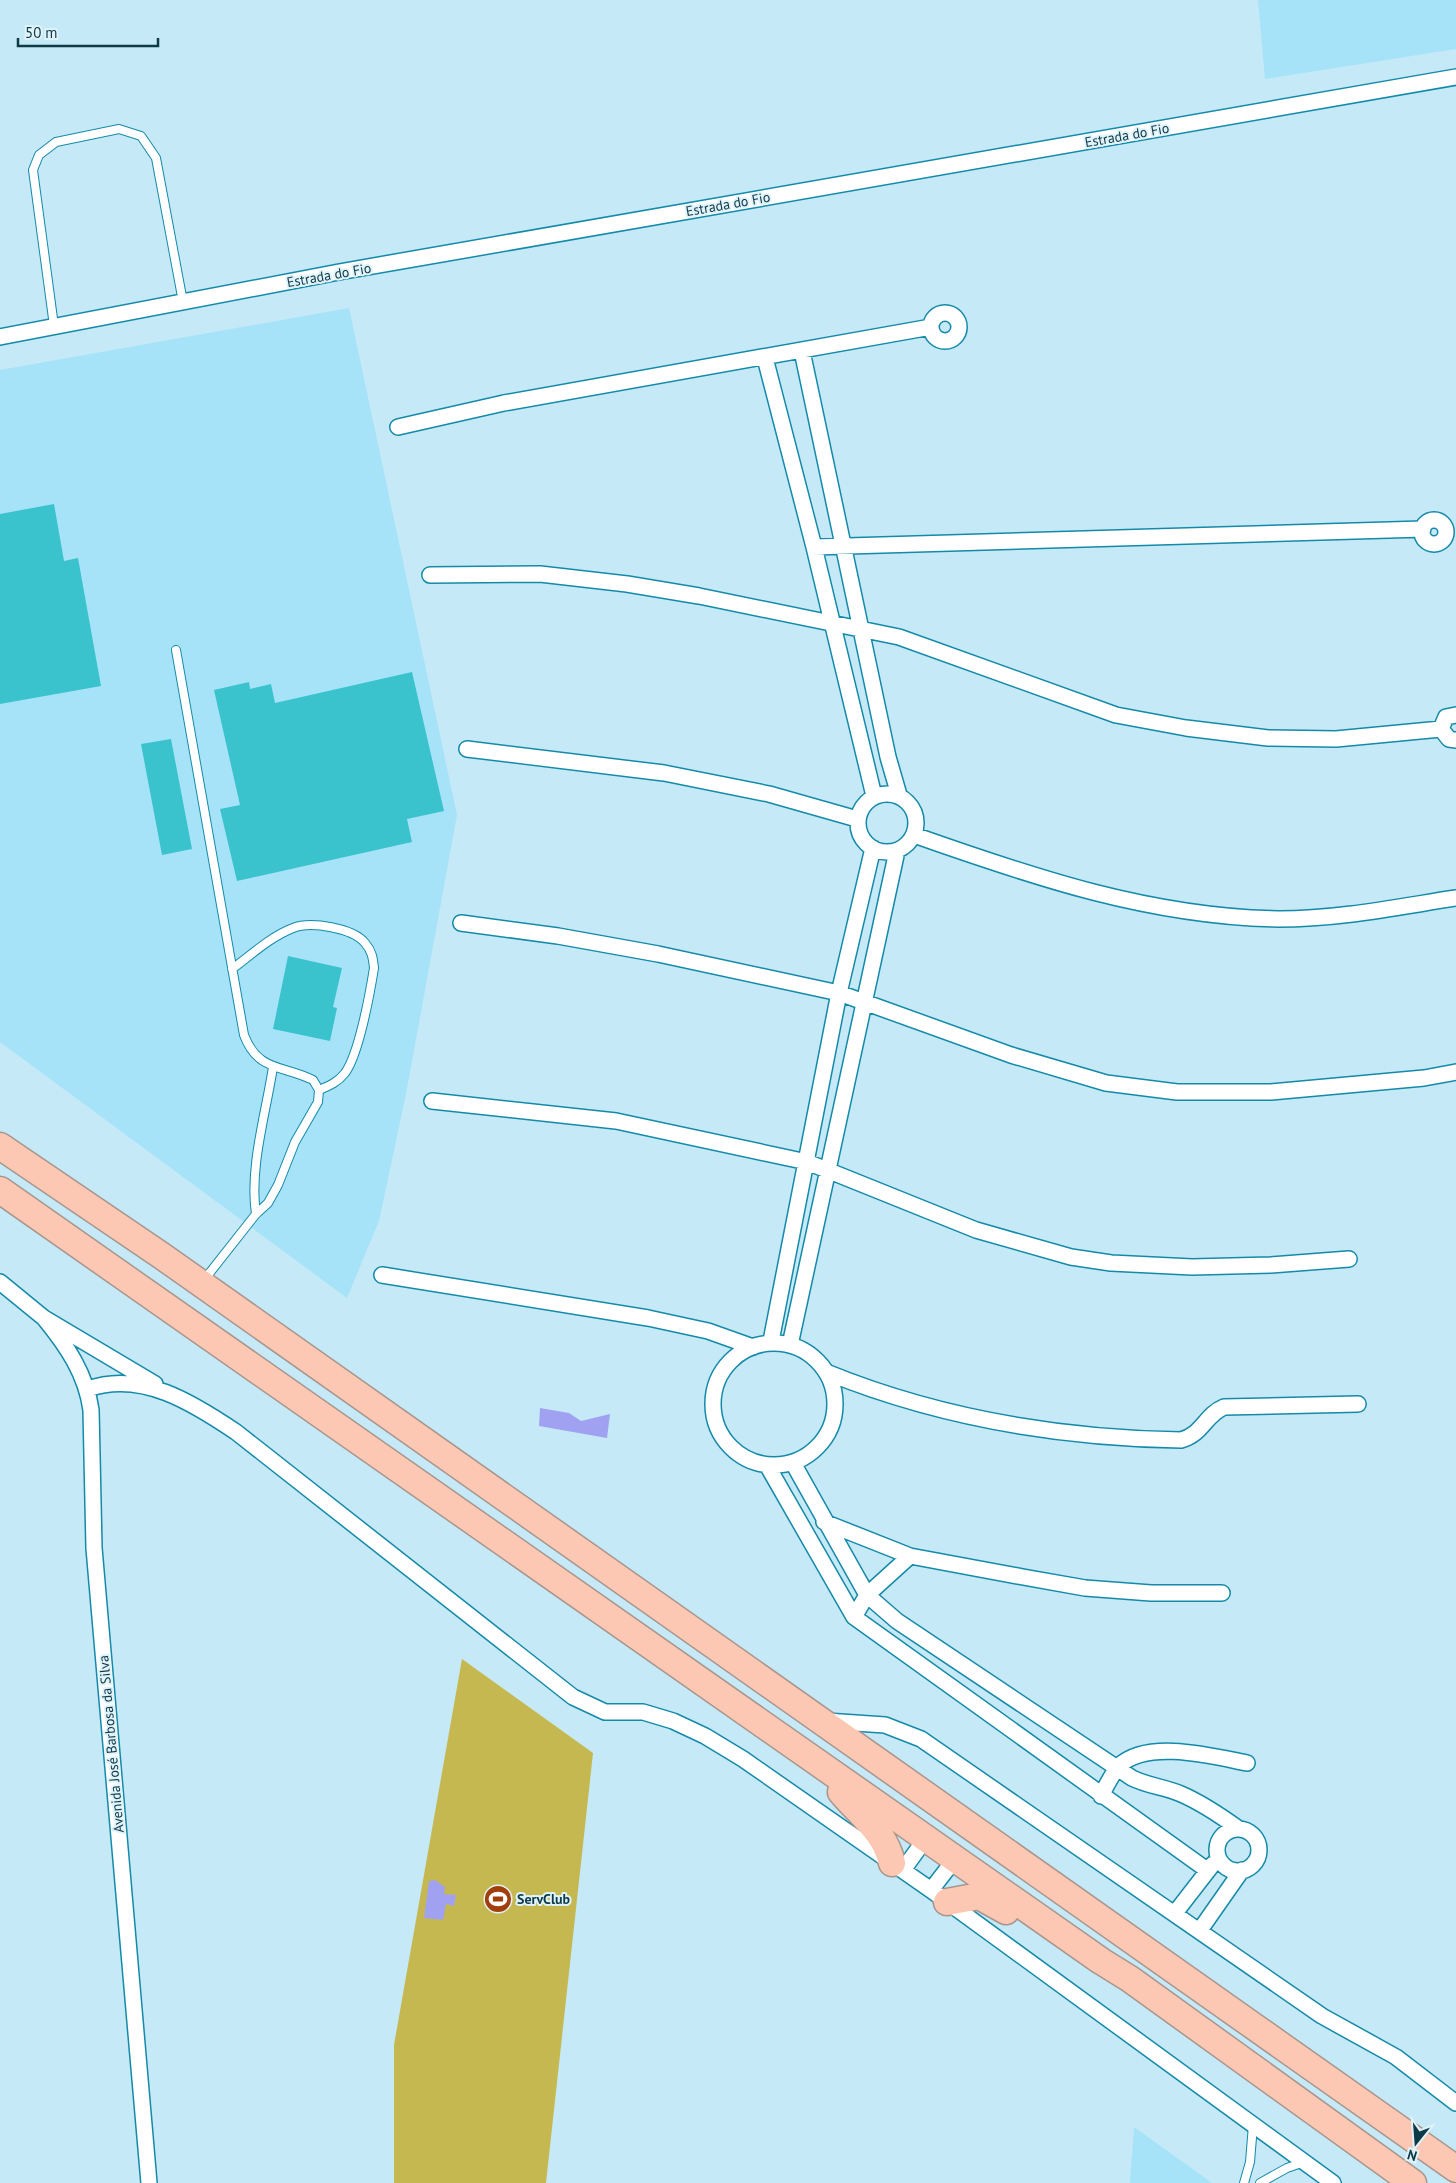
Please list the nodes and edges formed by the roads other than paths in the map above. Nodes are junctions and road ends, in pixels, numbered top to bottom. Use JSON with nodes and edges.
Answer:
{"nodes":[{"id":1,"x":1456,"y":77,"type":"edge"},
{"id":2,"x":183,"y":302,"type":"junction"},
{"id":3,"x":54,"y":326,"type":"junction"},
{"id":4,"x":932,"y":327,"type":"dead end"},
{"id":5,"x":0,"y":336,"type":"edge"},
{"id":6,"x":802,"y":351,"type":"junction"},
{"id":7,"x":765,"y":358,"type":"junction"},
{"id":8,"x":398,"y":427,"type":"dead end"},
{"id":9,"x":1422,"y":529,"type":"dead end"},
{"id":10,"x":842,"y":545,"type":"junction"},
{"id":11,"x":814,"y":547,"type":"junction"},
{"id":12,"x":430,"y":575,"type":"dead end"},
{"id":13,"x":832,"y":623,"type":"junction"},
{"id":14,"x":862,"y":629,"type":"junction"},
{"id":15,"x":176,"y":650,"type":"dead end"},
{"id":16,"x":1456,"y":715,"type":"edge"},
{"id":17,"x":1441,"y":729,"type":"junction"},
{"id":18,"x":1456,"y":740,"type":"edge"},
{"id":19,"x":467,"y":749,"type":"dead end"},
{"id":20,"x":874,"y":796,"type":"junction"},
{"id":21,"x":899,"y":796,"type":"junction"},
{"id":22,"x":857,"y":819,"type":"junction"},
{"id":23,"x":914,"y":835,"type":"junction"},
{"id":24,"x":873,"y":848,"type":"junction"},
{"id":25,"x":897,"y":851,"type":"junction"},
{"id":26,"x":1456,"y":898,"type":"edge"},
{"id":27,"x":461,"y":923,"type":"dead end"},
{"id":28,"x":232,"y":969,"type":"junction"},
{"id":29,"x":840,"y":993,"type":"junction"},
{"id":30,"x":864,"y":1001,"type":"junction"},
{"id":31,"x":273,"y":1067,"type":"junction"},
{"id":32,"x":1456,"y":1072,"type":"edge"},
{"id":33,"x":319,"y":1090,"type":"junction"},
{"id":34,"x":432,"y":1101,"type":"dead end"},
{"id":35,"x":0,"y":1146,"type":"edge"},
{"id":36,"x":807,"y":1162,"type":"junction"},
{"id":37,"x":827,"y":1170,"type":"junction"},
{"id":38,"x":0,"y":1190,"type":"edge"},
{"id":39,"x":256,"y":1214,"type":"junction"},
{"id":40,"x":1349,"y":1259,"type":"dead end"},
{"id":41,"x":382,"y":1275,"type":"dead end"},
{"id":42,"x":0,"y":1282,"type":"edge"},
{"id":43,"x":201,"y":1284,"type":"junction"},
{"id":44,"x":44,"y":1318,"type":"junction"},
{"id":45,"x":771,"y":1341,"type":"junction"},
{"id":46,"x":790,"y":1345,"type":"junction"},
{"id":47,"x":754,"y":1347,"type":"junction"},
{"id":48,"x":826,"y":1372,"type":"junction"},
{"id":49,"x":88,"y":1389,"type":"junction"},
{"id":50,"x":171,"y":1394,"type":"junction"},
{"id":51,"x":1358,"y":1404,"type":"dead end"},
{"id":52,"x":793,"y":1463,"type":"junction"},
{"id":53,"x":767,"y":1465,"type":"junction"},
{"id":54,"x":824,"y":1522,"type":"junction"},
{"id":55,"x":910,"y":1556,"type":"junction"},
{"id":56,"x":1222,"y":1593,"type":"dead end"},
{"id":57,"x":868,"y":1596,"type":"junction"},
{"id":58,"x":854,"y":1617,"type":"junction"},
{"id":59,"x":818,"y":1721,"type":"junction"},
{"id":60,"x":1246,"y":1763,"type":"dead end"},
{"id":61,"x":827,"y":1767,"type":"junction"},
{"id":62,"x":1118,"y":1768,"type":"junction"},
{"id":63,"x":1101,"y":1796,"type":"junction"},
{"id":64,"x":1239,"y":1829,"type":"junction"},
{"id":65,"x":926,"y":1838,"type":"junction"},
{"id":66,"x":1218,"y":1857,"type":"junction"},
{"id":67,"x":955,"y":1859,"type":"junction"},
{"id":68,"x":897,"y":1866,"type":"junction"},
{"id":69,"x":1207,"y":1870,"type":"junction"},
{"id":70,"x":1242,"y":1870,"type":"junction"},
{"id":71,"x":939,"y":1896,"type":"junction"},
{"id":72,"x":1176,"y":1913,"type":"junction"},
{"id":73,"x":1200,"y":1930,"type":"junction"},
{"id":74,"x":1130,"y":1979,"type":"junction"},
{"id":75,"x":1456,"y":2103,"type":"edge"},
{"id":76,"x":1253,"y":2124,"type":"junction"},
{"id":77,"x":1304,"y":2162,"type":"junction"},
{"id":78,"x":1456,"y":2169,"type":"edge"},
{"id":79,"x":149,"y":2183,"type":"edge"},
{"id":80,"x":1244,"y":2183,"type":"edge"},
{"id":81,"x":1260,"y":2183,"type":"edge"},
{"id":82,"x":1333,"y":2183,"type":"edge"},
{"id":83,"x":1413,"y":2183,"type":"edge"}],
"edges":[{"from":1,"to":2,"type":"street","name":"Estrada do Fio"},
{"from":2,"to":3,"type":"street","name":"Estrada do Fio"},
{"from":2,"to":3,"type":"lane"},
{"from":3,"to":5,"type":"street","name":"Estrada do Fio"},
{"from":4,"to":6,"type":"street"},
{"from":6,"to":7,"type":"street"},
{"from":6,"to":10,"type":"street"},
{"from":7,"to":8,"type":"street"},
{"from":7,"to":11,"type":"street"},
{"from":9,"to":10,"type":"street"},
{"from":10,"to":11,"type":"street"},
{"from":10,"to":14,"type":"street"},
{"from":11,"to":13,"type":"street"},
{"from":12,"to":13,"type":"street"},
{"from":13,"to":14,"type":"street"},
{"from":13,"to":20,"type":"street"},
{"from":14,"to":17,"type":"street"},
{"from":14,"to":21,"type":"street"},
{"from":15,"to":28,"type":"lane"},
{"from":16,"to":17,"type":"street"},
{"from":17,"to":18,"type":"street"},
{"from":19,"to":22,"type":"street"},
{"from":20,"to":21,"type":"street"},
{"from":20,"to":22,"type":"street"},
{"from":21,"to":23,"type":"street"},
{"from":22,"to":24,"type":"street"},
{"from":23,"to":25,"type":"street"},
{"from":23,"to":26,"type":"street"},
{"from":24,"to":25,"type":"street"},
{"from":24,"to":29,"type":"street"},
{"from":25,"to":30,"type":"street"},
{"from":27,"to":29,"type":"street"},
{"from":28,"to":31,"type":"lane"},
{"from":28,"to":33,"type":"lane"},
{"from":29,"to":30,"type":"street"},
{"from":29,"to":36,"type":"street"},
{"from":30,"to":32,"type":"street"},
{"from":30,"to":37,"type":"street"},
{"from":31,"to":33,"type":"lane"},
{"from":31,"to":39,"type":"lane"},
{"from":33,"to":39,"type":"lane"},
{"from":34,"to":36,"type":"street"},
{"from":35,"to":43,"type":"highway"},
{"from":36,"to":37,"type":"street"},
{"from":36,"to":45,"type":"street"},
{"from":37,"to":40,"type":"street"},
{"from":37,"to":46,"type":"street"},
{"from":38,"to":61,"type":"highway"},
{"from":39,"to":43,"type":"lane"},
{"from":41,"to":47,"type":"street"},
{"from":42,"to":44,"type":"street"},
{"from":43,"to":59,"type":"highway"},
{"from":44,"to":49,"type":"street","name":"Avenida José Barbosa da Silva"},
{"from":44,"to":50,"type":"street"},
{"from":45,"to":46,"type":"street"},
{"from":45,"to":47,"type":"street"},
{"from":46,"to":48,"type":"street"},
{"from":47,"to":53,"type":"street"},
{"from":48,"to":51,"type":"street"},
{"from":48,"to":52,"type":"street"},
{"from":49,"to":50,"type":"street"},
{"from":49,"to":79,"type":"street","name":"Avenida José Barbosa da Silva"},
{"from":50,"to":68,"type":"street"},
{"from":52,"to":53,"type":"street"},
{"from":52,"to":54,"type":"street"},
{"from":53,"to":58,"type":"street"},
{"from":54,"to":55,"type":"street"},
{"from":54,"to":57,"type":"street"},
{"from":55,"to":56,"type":"street"},
{"from":55,"to":57,"type":"street"},
{"from":57,"to":58,"type":"street"},
{"from":57,"to":62,"type":"street"},
{"from":58,"to":63,"type":"street"},
{"from":59,"to":72,"type":"street"},
{"from":59,"to":78,"type":"highway"},
{"from":60,"to":62,"type":"street"},
{"from":61,"to":65,"type":"highway"},
{"from":61,"to":68,"type":"highway"},
{"from":62,"to":63,"type":"street"},
{"from":62,"to":64,"type":"street"},
{"from":63,"to":69,"type":"street"},
{"from":64,"to":66,"type":"street"},
{"from":64,"to":70,"type":"street"},
{"from":65,"to":67,"type":"highway"},
{"from":65,"to":68,"type":"street"},
{"from":66,"to":69,"type":"street"},
{"from":66,"to":70,"type":"street"},
{"from":67,"to":71,"type":"street"},
{"from":67,"to":74,"type":"highway"},
{"from":68,"to":71,"type":"street"},
{"from":69,"to":72,"type":"street"},
{"from":70,"to":73,"type":"street"},
{"from":71,"to":74,"type":"highway"},
{"from":71,"to":76,"type":"street"},
{"from":72,"to":73,"type":"street"},
{"from":73,"to":75,"type":"street"},
{"from":74,"to":83,"type":"highway"},
{"from":76,"to":77,"type":"street"},
{"from":76,"to":80,"type":"lane"},
{"from":77,"to":81,"type":"lane"},
{"from":77,"to":82,"type":"street"}]}
